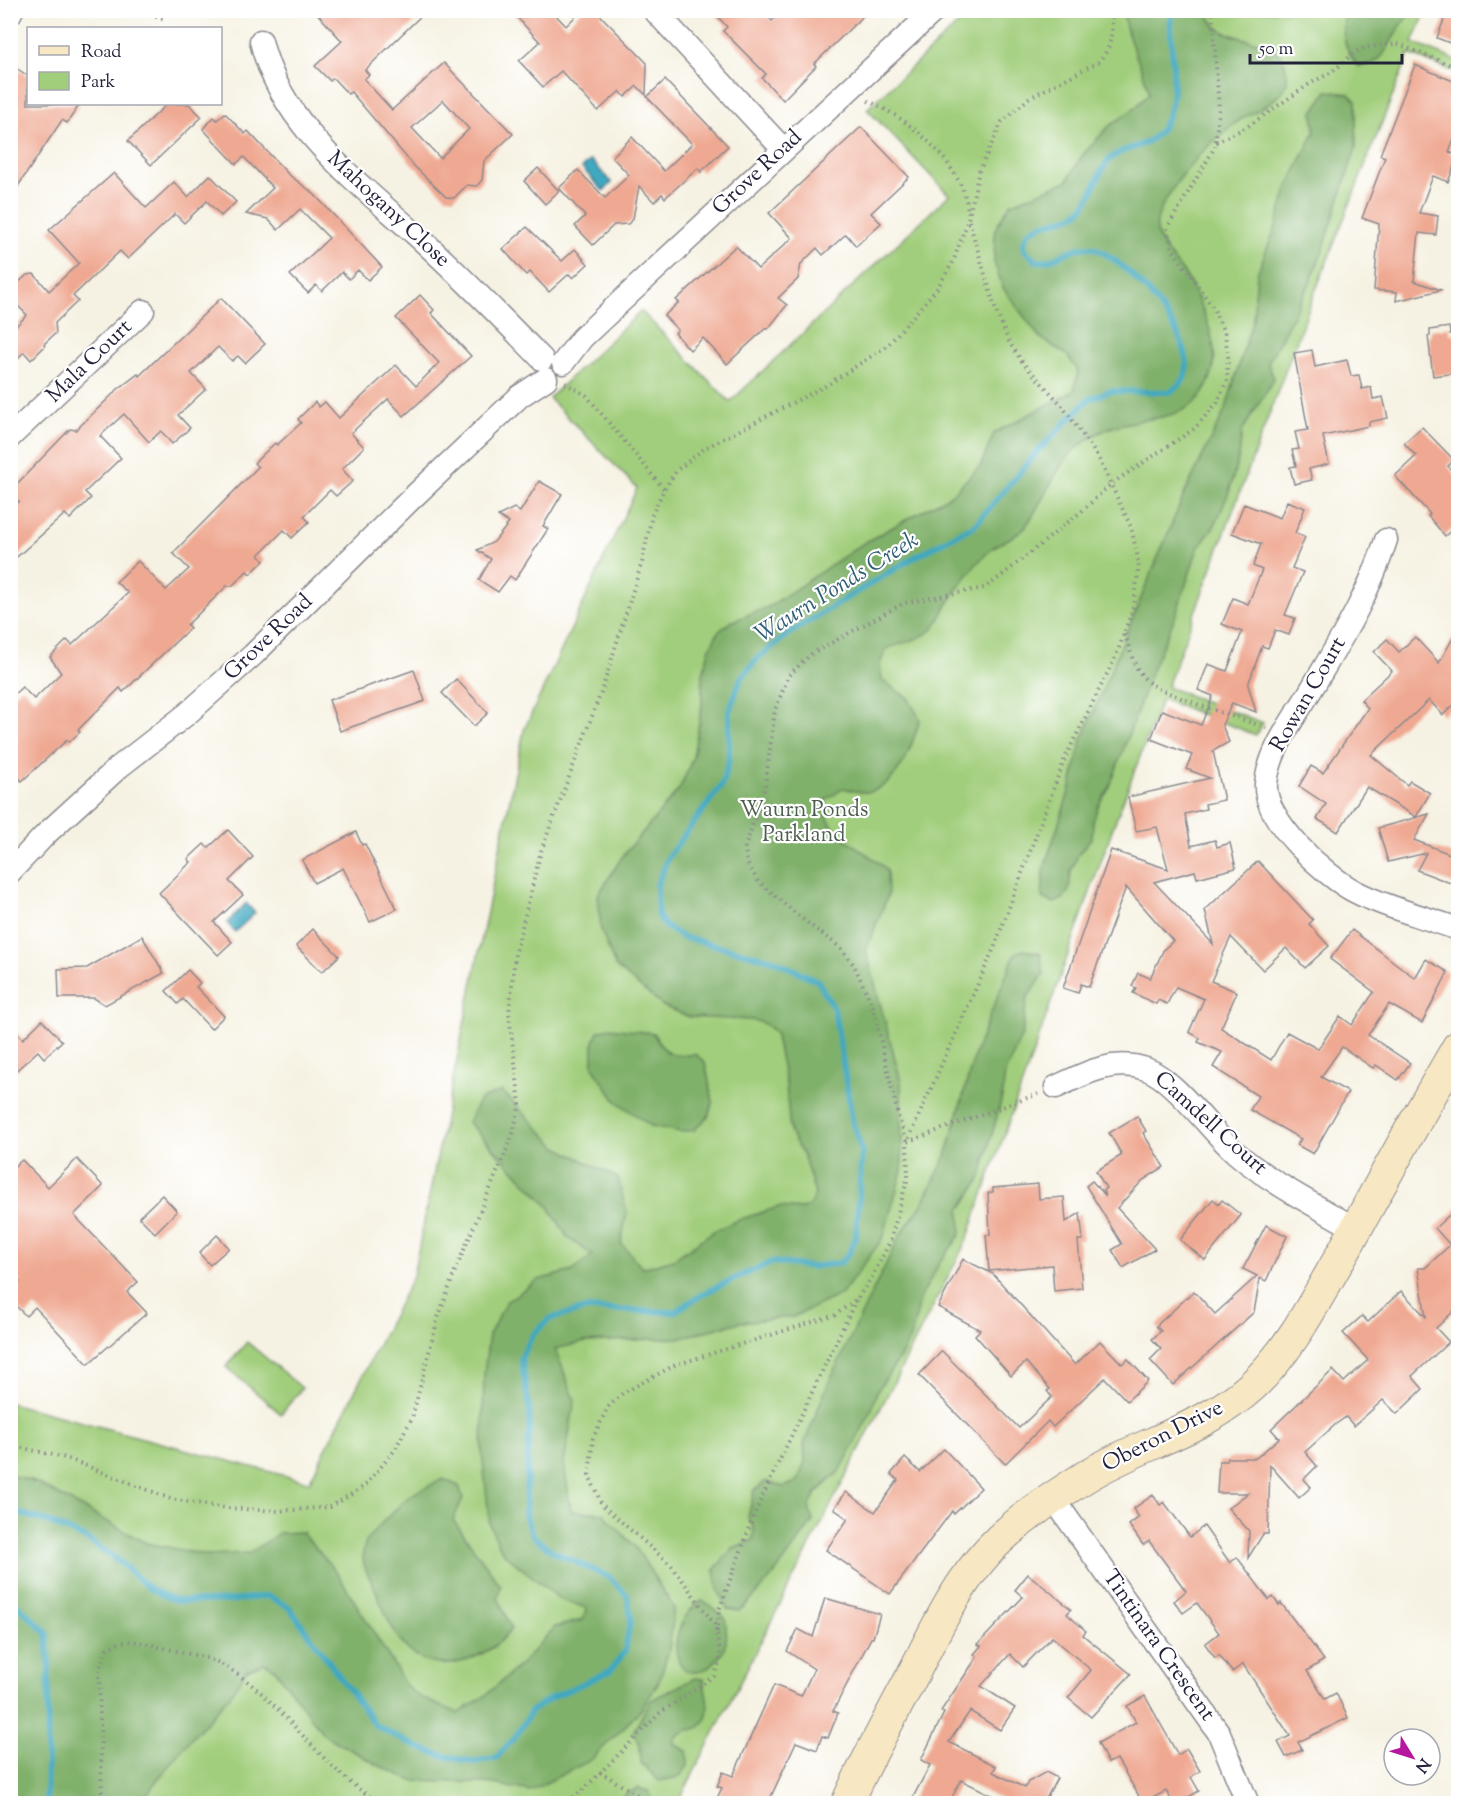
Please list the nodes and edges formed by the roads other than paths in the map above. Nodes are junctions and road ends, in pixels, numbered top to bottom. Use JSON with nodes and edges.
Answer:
{"nodes":[{"id":1,"x":654,"y":10,"type":"edge"},
{"id":2,"x":935,"y":10,"type":"edge"},
{"id":3,"x":261,"y":41,"type":"dead end"},
{"id":4,"x":783,"y":149,"type":"junction"},
{"id":5,"x":142,"y":311,"type":"dead end"},
{"id":6,"x":551,"y":367,"type":"junction"},
{"id":7,"x":10,"y":437,"type":"edge"},
{"id":8,"x":1386,"y":540,"type":"dead end"},
{"id":9,"x":10,"y":872,"type":"edge"},
{"id":10,"x":1458,"y":929,"type":"edge"},
{"id":11,"x":1458,"y":1047,"type":"edge"},
{"id":12,"x":1056,"y":1088,"type":"road end"},
{"id":13,"x":1356,"y":1229,"type":"junction"},
{"id":14,"x":1053,"y":1498,"type":"junction"},
{"id":15,"x":847,"y":1803,"type":"edge"},
{"id":16,"x":1248,"y":1803,"type":"edge"}],
"edges":[{"from":1,"to":4,"type":"street"},
{"from":2,"to":4,"type":"street","name":"Grove Road"},
{"from":3,"to":6,"type":"street","name":"Mahogany Close"},
{"from":4,"to":6,"type":"street","name":"Grove Road"},
{"from":5,"to":7,"type":"street","name":"Mala Court"},
{"from":6,"to":9,"type":"street","name":"Grove Road"},
{"from":8,"to":10,"type":"street","name":"Rowan Court"},
{"from":11,"to":13,"type":"street","name":"Oberon Drive"},
{"from":12,"to":13,"type":"street","name":"Camdell Court"},
{"from":13,"to":14,"type":"street","name":"Oberon Drive"},
{"from":14,"to":15,"type":"street","name":"Oberon Drive"},
{"from":14,"to":16,"type":"street","name":"Tintinara Crescent"}]}
